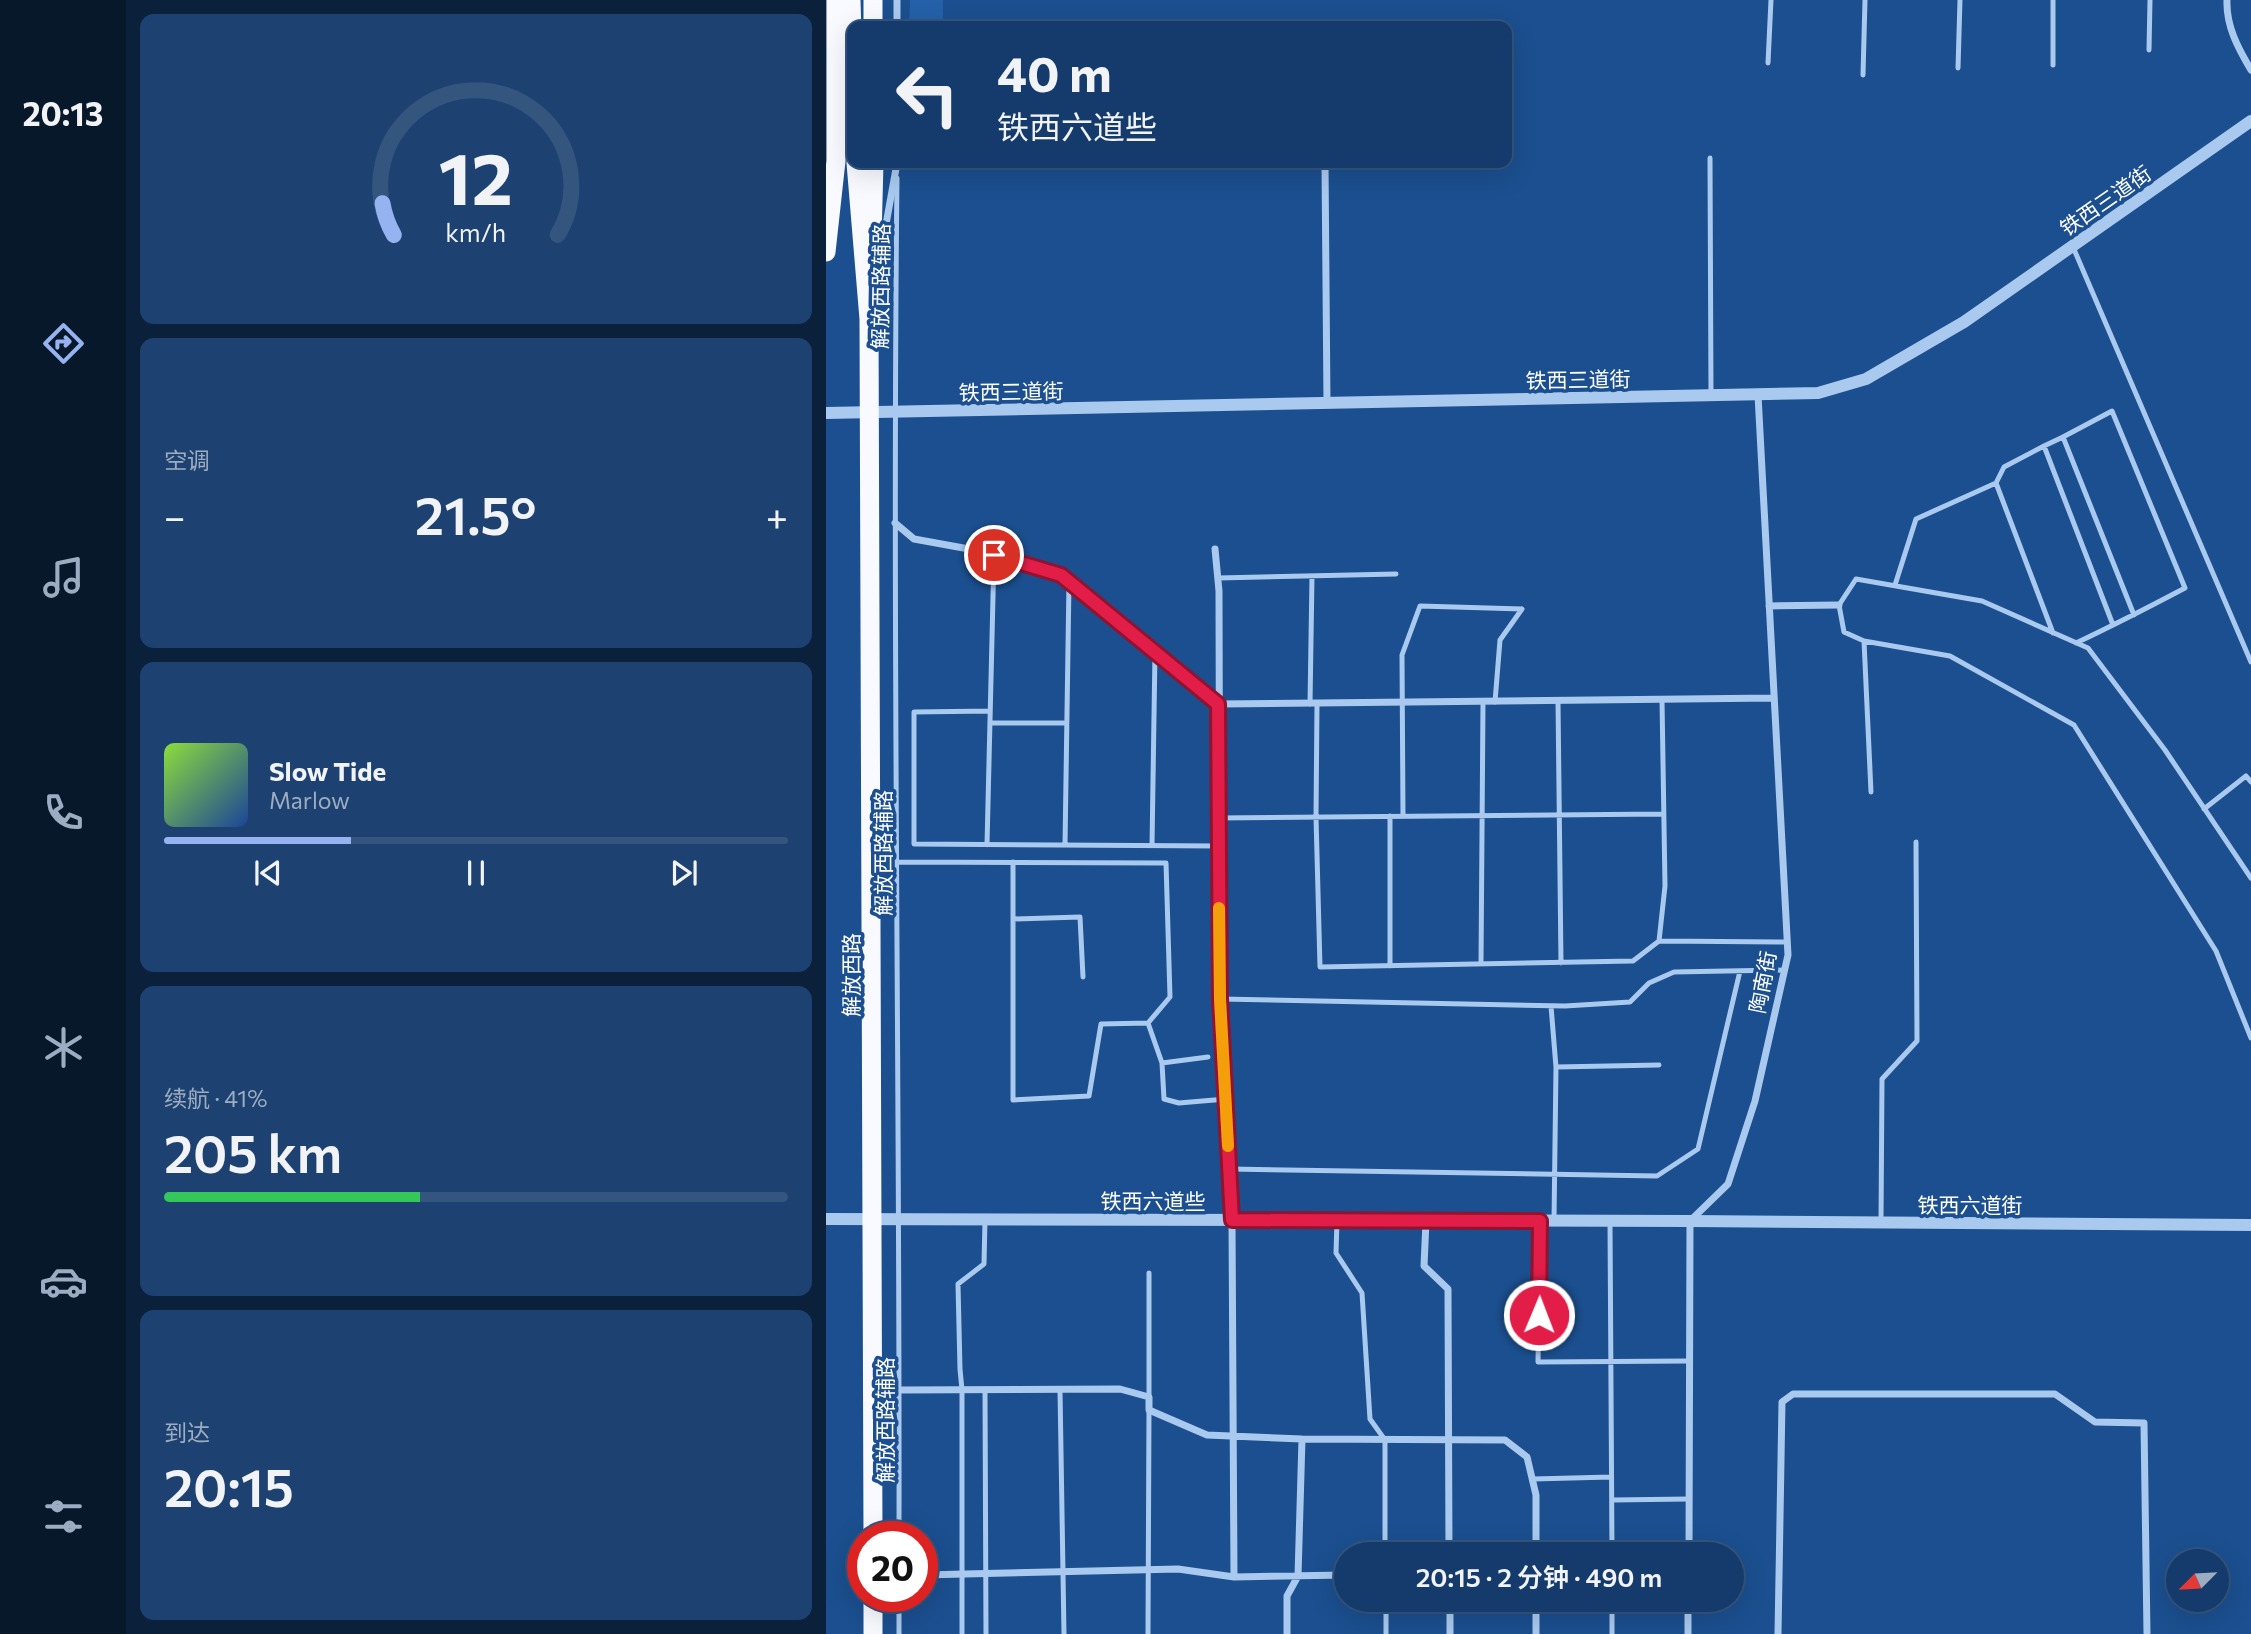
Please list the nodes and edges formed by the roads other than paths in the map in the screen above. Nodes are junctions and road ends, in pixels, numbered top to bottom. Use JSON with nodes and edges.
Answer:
{"nodes":[{"id":1,"x":836,"y":0,"type":"edge"},
{"id":2,"x":851,"y":0,"type":"edge"},
{"id":3,"x":873,"y":0,"type":"edge"},
{"id":4,"x":897,"y":0,"type":"edge"},
{"id":5,"x":1772,"y":0,"type":"edge"},
{"id":6,"x":1865,"y":0,"type":"edge"},
{"id":7,"x":1960,"y":0,"type":"edge"},
{"id":8,"x":2053,"y":0,"type":"edge"},
{"id":9,"x":2150,"y":0,"type":"edge"},
{"id":10,"x":2227,"y":0,"type":"edge"},
{"id":11,"x":852,"y":21,"type":"edge"},
{"id":12,"x":873,"y":21,"type":"edge"},
{"id":13,"x":897,"y":21,"type":"edge"},
{"id":14,"x":2149,"y":50,"type":"dead end"},
{"id":15,"x":1768,"y":63,"type":"dead end"},
{"id":16,"x":2053,"y":65,"type":"dead end"},
{"id":17,"x":1958,"y":68,"type":"dead end"},
{"id":18,"x":2251,"y":70,"type":"edge"},
{"id":19,"x":1863,"y":75,"type":"dead end"},
{"id":20,"x":2251,"y":121,"type":"edge"},
{"id":21,"x":1710,"y":158,"type":"dead end"},
{"id":22,"x":856,"y":168,"type":"edge"},
{"id":23,"x":874,"y":168,"type":"edge"},
{"id":24,"x":897,"y":168,"type":"edge"},
{"id":25,"x":897,"y":168,"type":"edge"},
{"id":26,"x":1325,"y":168,"type":"edge"},
{"id":27,"x":2073,"y":246,"type":"junction"},
{"id":28,"x":826,"y":252,"type":"edge"},
{"id":29,"x":869,"y":319,"type":"junction"},
{"id":30,"x":1758,"y":395,"type":"junction"},
{"id":31,"x":1711,"y":396,"type":"junction"},
{"id":32,"x":1326,"y":404,"type":"junction"},
{"id":33,"x":826,"y":413,"type":"edge"},
{"id":34,"x":894,"y":413,"type":"junction"},
{"id":35,"x":870,"y":414,"type":"junction"},
{"id":36,"x":2063,"y":437,"type":"junction"},
{"id":37,"x":2044,"y":446,"type":"junction"},
{"id":38,"x":1996,"y":483,"type":"junction"},
{"id":39,"x":895,"y":523,"type":"junction"},
{"id":40,"x":1215,"y":549,"type":"dead end"},
{"id":41,"x":994,"y":555,"type":"junction"},
{"id":42,"x":1396,"y":574,"type":"dead end"},
{"id":43,"x":1312,"y":576,"type":"junction"},
{"id":44,"x":1218,"y":578,"type":"junction"},
{"id":45,"x":1069,"y":582,"type":"junction"},
{"id":46,"x":1895,"y":585,"type":"junction"},
{"id":47,"x":1839,"y":605,"type":"junction"},
{"id":48,"x":1769,"y":606,"type":"junction"},
{"id":49,"x":2134,"y":615,"type":"junction"},
{"id":50,"x":2113,"y":625,"type":"junction"},
{"id":51,"x":2053,"y":633,"type":"junction"},
{"id":52,"x":1864,"y":641,"type":"junction"},
{"id":53,"x":2076,"y":643,"type":"junction"},
{"id":54,"x":1155,"y":652,"type":"junction"},
{"id":55,"x":2251,"y":662,"type":"edge"},
{"id":56,"x":1774,"y":698,"type":"junction"},
{"id":57,"x":1662,"y":700,"type":"junction"},
{"id":58,"x":1558,"y":701,"type":"junction"},
{"id":59,"x":1483,"y":702,"type":"junction"},
{"id":60,"x":1495,"y":702,"type":"junction"},
{"id":61,"x":1401,"y":703,"type":"junction"},
{"id":62,"x":1218,"y":704,"type":"junction"},
{"id":63,"x":1314,"y":704,"type":"junction"},
{"id":64,"x":990,"y":711,"type":"junction"},
{"id":65,"x":990,"y":723,"type":"junction"},
{"id":66,"x":1067,"y":723,"type":"junction"},
{"id":67,"x":2251,"y":782,"type":"edge"},
{"id":68,"x":1871,"y":792,"type":"dead end"},
{"id":69,"x":2204,"y":809,"type":"junction"},
{"id":70,"x":1662,"y":814,"type":"junction"},
{"id":71,"x":1560,"y":815,"type":"junction"},
{"id":72,"x":1390,"y":816,"type":"junction"},
{"id":73,"x":1403,"y":816,"type":"junction"},
{"id":74,"x":1483,"y":816,"type":"junction"},
{"id":75,"x":1316,"y":817,"type":"junction"},
{"id":76,"x":1219,"y":818,"type":"junction"},
{"id":77,"x":1916,"y":842,"type":"dead end"},
{"id":78,"x":987,"y":845,"type":"junction"},
{"id":79,"x":1065,"y":845,"type":"junction"},
{"id":80,"x":1152,"y":846,"type":"junction"},
{"id":81,"x":1219,"y":846,"type":"junction"},
{"id":82,"x":897,"y":862,"type":"junction"},
{"id":83,"x":1013,"y":862,"type":"junction"},
{"id":84,"x":2251,"y":878,"type":"edge"},
{"id":85,"x":1013,"y":919,"type":"junction"},
{"id":86,"x":1659,"y":942,"type":"junction"},
{"id":87,"x":1787,"y":942,"type":"junction"},
{"id":88,"x":1561,"y":963,"type":"junction"},
{"id":89,"x":1481,"y":964,"type":"junction"},
{"id":90,"x":1390,"y":966,"type":"junction"},
{"id":91,"x":1784,"y":970,"type":"junction"},
{"id":92,"x":1740,"y":971,"type":"junction"},
{"id":93,"x":1083,"y":977,"type":"dead end"},
{"id":94,"x":1220,"y":999,"type":"junction"},
{"id":95,"x":1551,"y":1006,"type":"junction"},
{"id":96,"x":1148,"y":1023,"type":"junction"},
{"id":97,"x":2251,"y":1038,"type":"edge"},
{"id":98,"x":1208,"y":1057,"type":"dead end"},
{"id":99,"x":1162,"y":1063,"type":"junction"},
{"id":100,"x":1659,"y":1065,"type":"dead end"},
{"id":101,"x":1556,"y":1067,"type":"junction"},
{"id":102,"x":1226,"y":1099,"type":"junction"},
{"id":103,"x":1229,"y":1169,"type":"junction"},
{"id":104,"x":1556,"y":1174,"type":"junction"},
{"id":105,"x":826,"y":1219,"type":"edge"},
{"id":106,"x":874,"y":1219,"type":"junction"},
{"id":107,"x":900,"y":1219,"type":"junction"},
{"id":108,"x":985,"y":1219,"type":"junction"},
{"id":109,"x":1232,"y":1220,"type":"junction"},
{"id":110,"x":1337,"y":1220,"type":"junction"},
{"id":111,"x":1426,"y":1221,"type":"junction"},
{"id":112,"x":1540,"y":1221,"type":"junction"},
{"id":113,"x":1554,"y":1221,"type":"junction"},
{"id":114,"x":1690,"y":1221,"type":"junction"},
{"id":115,"x":1610,"y":1222,"type":"junction"},
{"id":116,"x":1881,"y":1222,"type":"junction"},
{"id":117,"x":2251,"y":1225,"type":"edge"},
{"id":118,"x":1149,"y":1273,"type":"dead end"},
{"id":119,"x":1689,"y":1361,"type":"junction"},
{"id":120,"x":1611,"y":1363,"type":"junction"},
{"id":121,"x":899,"y":1390,"type":"junction"},
{"id":122,"x":962,"y":1390,"type":"junction"},
{"id":123,"x":985,"y":1390,"type":"junction"},
{"id":124,"x":1060,"y":1390,"type":"junction"},
{"id":125,"x":1149,"y":1397,"type":"junction"},
{"id":126,"x":1149,"y":1410,"type":"junction"},
{"id":127,"x":1233,"y":1435,"type":"junction"},
{"id":128,"x":1302,"y":1439,"type":"junction"},
{"id":129,"x":1385,"y":1440,"type":"junction"},
{"id":130,"x":1449,"y":1440,"type":"junction"},
{"id":131,"x":1612,"y":1477,"type":"junction"},
{"id":132,"x":1532,"y":1479,"type":"junction"},
{"id":133,"x":1689,"y":1499,"type":"junction"},
{"id":134,"x":1612,"y":1500,"type":"junction"},
{"id":135,"x":873,"y":1521,"type":"edge"},
{"id":136,"x":899,"y":1521,"type":"edge"},
{"id":137,"x":1385,"y":1542,"type":"edge"},
{"id":138,"x":1449,"y":1542,"type":"edge"},
{"id":139,"x":1536,"y":1542,"type":"edge"},
{"id":140,"x":1612,"y":1542,"type":"edge"},
{"id":141,"x":1689,"y":1542,"type":"edge"},
{"id":142,"x":1148,"y":1570,"type":"junction"},
{"id":143,"x":1064,"y":1572,"type":"junction"},
{"id":144,"x":961,"y":1574,"type":"junction"},
{"id":145,"x":986,"y":1574,"type":"junction"},
{"id":146,"x":938,"y":1575,"type":"edge"},
{"id":147,"x":1334,"y":1575,"type":"edge"},
{"id":148,"x":1298,"y":1576,"type":"junction"},
{"id":149,"x":1234,"y":1577,"type":"junction"},
{"id":150,"x":873,"y":1612,"type":"edge"},
{"id":151,"x":899,"y":1612,"type":"edge"},
{"id":152,"x":1386,"y":1612,"type":"edge"},
{"id":153,"x":1450,"y":1612,"type":"edge"},
{"id":154,"x":1536,"y":1612,"type":"edge"},
{"id":155,"x":1612,"y":1612,"type":"edge"},
{"id":156,"x":1688,"y":1612,"type":"edge"},
{"id":157,"x":873,"y":1634,"type":"edge"},
{"id":158,"x":899,"y":1634,"type":"edge"},
{"id":159,"x":962,"y":1634,"type":"edge"},
{"id":160,"x":986,"y":1634,"type":"edge"},
{"id":161,"x":1064,"y":1634,"type":"edge"},
{"id":162,"x":1148,"y":1634,"type":"edge"},
{"id":163,"x":1287,"y":1634,"type":"edge"},
{"id":164,"x":1386,"y":1634,"type":"edge"},
{"id":165,"x":1450,"y":1634,"type":"edge"},
{"id":166,"x":1536,"y":1634,"type":"edge"},
{"id":167,"x":1612,"y":1634,"type":"edge"},
{"id":168,"x":1688,"y":1634,"type":"edge"},
{"id":169,"x":1778,"y":1634,"type":"edge"},
{"id":170,"x":2147,"y":1634,"type":"edge"}],
"edges":[{"from":1,"to":28,"type":"highway"},
{"from":2,"to":11,"type":"highway"},
{"from":3,"to":12,"type":"highway"},
{"from":4,"to":13,"type":"street"},
{"from":5,"to":15,"type":"lane"},
{"from":6,"to":19,"type":"lane"},
{"from":7,"to":17,"type":"lane"},
{"from":8,"to":16,"type":"lane"},
{"from":9,"to":14,"type":"lane"},
{"from":10,"to":18,"type":"street"},
{"from":20,"to":27,"type":"street","name":"铁西三道街"},
{"from":21,"to":31,"type":"lane"},
{"from":22,"to":29,"type":"highway"},
{"from":23,"to":29,"type":"highway"},
{"from":24,"to":29,"type":"street"},
{"from":25,"to":34,"type":"lane","name":"解放西路辅路"},
{"from":26,"to":32,"type":"street"},
{"from":27,"to":30,"type":"street","name":"铁西三道街"},
{"from":27,"to":55,"type":"lane"},
{"from":29,"to":35,"type":"highway","name":"解放西路"},
{"from":30,"to":31,"type":"street","name":"铁西三道街"},
{"from":30,"to":48,"type":"street","name":"陶南街"},
{"from":31,"to":32,"type":"street","name":"铁西三道街"},
{"from":32,"to":34,"type":"street","name":"铁西三道街"},
{"from":33,"to":35,"type":"street","name":"铁西三道街"},
{"from":34,"to":35,"type":"street","name":"铁西三道街"},
{"from":34,"to":39,"type":"lane","name":"解放西路辅路"},
{"from":35,"to":106,"type":"highway","name":"解放西路"},
{"from":36,"to":37,"type":"lane"},
{"from":36,"to":49,"type":"lane"},
{"from":36,"to":49,"type":"lane"},
{"from":37,"to":38,"type":"lane"},
{"from":37,"to":50,"type":"lane"},
{"from":38,"to":46,"type":"lane"},
{"from":38,"to":51,"type":"lane"},
{"from":39,"to":41,"type":"street"},
{"from":39,"to":82,"type":"lane","name":"解放西路辅路"},
{"from":40,"to":44,"type":"street"},
{"from":41,"to":45,"type":"street"},
{"from":41,"to":64,"type":"lane"},
{"from":42,"to":43,"type":"lane"},
{"from":43,"to":44,"type":"lane"},
{"from":43,"to":63,"type":"lane"},
{"from":44,"to":62,"type":"street"},
{"from":45,"to":54,"type":"street"},
{"from":45,"to":66,"type":"lane"},
{"from":46,"to":47,"type":"lane"},
{"from":46,"to":51,"type":"lane"},
{"from":47,"to":48,"type":"street"},
{"from":47,"to":52,"type":"lane"},
{"from":48,"to":56,"type":"street","name":"陶南街"},
{"from":49,"to":50,"type":"lane"},
{"from":50,"to":53,"type":"lane"},
{"from":51,"to":53,"type":"lane"},
{"from":52,"to":68,"type":"lane"},
{"from":52,"to":97,"type":"lane"},
{"from":53,"to":69,"type":"lane"},
{"from":54,"to":62,"type":"street"},
{"from":54,"to":80,"type":"lane"},
{"from":56,"to":57,"type":"street"},
{"from":56,"to":87,"type":"street","name":"陶南街"},
{"from":57,"to":58,"type":"street"},
{"from":57,"to":70,"type":"lane"},
{"from":58,"to":60,"type":"street"},
{"from":58,"to":71,"type":"lane"},
{"from":59,"to":60,"type":"street"},
{"from":59,"to":61,"type":"street"},
{"from":59,"to":74,"type":"lane"},
{"from":60,"to":61,"type":"lane"},
{"from":61,"to":63,"type":"street"},
{"from":61,"to":73,"type":"lane"},
{"from":62,"to":63,"type":"street"},
{"from":62,"to":76,"type":"street"},
{"from":63,"to":75,"type":"lane"},
{"from":64,"to":65,"type":"lane"},
{"from":64,"to":78,"type":"lane"},
{"from":65,"to":66,"type":"lane"},
{"from":65,"to":78,"type":"lane"},
{"from":66,"to":79,"type":"lane"},
{"from":67,"to":69,"type":"lane"},
{"from":69,"to":84,"type":"lane"},
{"from":70,"to":71,"type":"lane"},
{"from":70,"to":86,"type":"lane"},
{"from":71,"to":74,"type":"lane"},
{"from":71,"to":88,"type":"lane"},
{"from":72,"to":73,"type":"lane"},
{"from":72,"to":75,"type":"lane"},
{"from":72,"to":90,"type":"lane"},
{"from":73,"to":74,"type":"lane"},
{"from":74,"to":89,"type":"lane"},
{"from":75,"to":76,"type":"lane"},
{"from":75,"to":90,"type":"lane"},
{"from":76,"to":81,"type":"street"},
{"from":77,"to":116,"type":"lane"},
{"from":78,"to":79,"type":"lane"},
{"from":79,"to":80,"type":"lane"},
{"from":80,"to":81,"type":"lane"},
{"from":81,"to":94,"type":"street"},
{"from":82,"to":83,"type":"lane"},
{"from":82,"to":107,"type":"lane","name":"解放西路辅路"},
{"from":83,"to":85,"type":"lane"},
{"from":83,"to":96,"type":"lane"},
{"from":85,"to":93,"type":"lane"},
{"from":85,"to":96,"type":"lane"},
{"from":86,"to":87,"type":"lane"},
{"from":86,"to":88,"type":"lane"},
{"from":87,"to":91,"type":"street","name":"陶南街"},
{"from":88,"to":89,"type":"lane"},
{"from":89,"to":90,"type":"lane"},
{"from":91,"to":92,"type":"lane"},
{"from":91,"to":114,"type":"street","name":"陶南街"},
{"from":92,"to":95,"type":"lane"},
{"from":92,"to":104,"type":"lane"},
{"from":94,"to":95,"type":"lane"},
{"from":94,"to":102,"type":"street"},
{"from":95,"to":101,"type":"lane"},
{"from":96,"to":99,"type":"lane"},
{"from":98,"to":99,"type":"lane"},
{"from":99,"to":102,"type":"lane"},
{"from":100,"to":101,"type":"lane"},
{"from":101,"to":104,"type":"lane"},
{"from":102,"to":103,"type":"street"},
{"from":103,"to":104,"type":"lane"},
{"from":103,"to":109,"type":"street"},
{"from":104,"to":113,"type":"lane"},
{"from":105,"to":106,"type":"street","name":"铁西六道些"},
{"from":106,"to":107,"type":"street","name":"铁西六道些"},
{"from":106,"to":135,"type":"highway","name":"解放西路"},
{"from":107,"to":108,"type":"street","name":"铁西六道些"},
{"from":107,"to":121,"type":"lane","name":"解放西路辅路"},
{"from":108,"to":109,"type":"street","name":"铁西六道些"},
{"from":108,"to":122,"type":"lane"},
{"from":109,"to":110,"type":"street","name":"铁西六道些"},
{"from":109,"to":127,"type":"street"},
{"from":110,"to":111,"type":"street","name":"铁西六道些"},
{"from":110,"to":129,"type":"lane"},
{"from":111,"to":112,"type":"street","name":"铁西六道些"},
{"from":111,"to":130,"type":"street"},
{"from":112,"to":113,"type":"street","name":"铁西六道些"},
{"from":112,"to":120,"type":"lane"},
{"from":113,"to":115,"type":"street","name":"铁西六道些"},
{"from":114,"to":115,"type":"street","name":"铁西六道些"},
{"from":114,"to":116,"type":"street","name":"铁西六道街"},
{"from":114,"to":119,"type":"street"},
{"from":115,"to":120,"type":"lane"},
{"from":116,"to":117,"type":"street","name":"铁西六道街"},
{"from":118,"to":125,"type":"lane"},
{"from":119,"to":120,"type":"lane"},
{"from":119,"to":133,"type":"street"},
{"from":120,"to":131,"type":"lane"},
{"from":121,"to":122,"type":"street"},
{"from":121,"to":136,"type":"lane","name":"解放西路辅路"},
{"from":122,"to":123,"type":"street"},
{"from":122,"to":144,"type":"lane"},
{"from":123,"to":124,"type":"street"},
{"from":123,"to":145,"type":"lane"},
{"from":124,"to":125,"type":"street"},
{"from":124,"to":143,"type":"lane"},
{"from":125,"to":126,"type":"street"},
{"from":126,"to":127,"type":"street"},
{"from":126,"to":142,"type":"lane"},
{"from":127,"to":128,"type":"street"},
{"from":127,"to":149,"type":"street"},
{"from":128,"to":129,"type":"street"},
{"from":128,"to":148,"type":"street"},
{"from":129,"to":130,"type":"street"},
{"from":129,"to":137,"type":"lane"},
{"from":130,"to":132,"type":"street"},
{"from":130,"to":138,"type":"street"},
{"from":131,"to":132,"type":"lane"},
{"from":131,"to":134,"type":"lane"},
{"from":132,"to":139,"type":"street"},
{"from":133,"to":134,"type":"lane"},
{"from":133,"to":141,"type":"street"},
{"from":134,"to":140,"type":"lane"},
{"from":142,"to":143,"type":"street"},
{"from":142,"to":149,"type":"street"},
{"from":142,"to":162,"type":"lane"},
{"from":143,"to":145,"type":"street"},
{"from":143,"to":161,"type":"lane"},
{"from":144,"to":145,"type":"street"},
{"from":144,"to":146,"type":"street"},
{"from":144,"to":159,"type":"lane"},
{"from":145,"to":160,"type":"lane"},
{"from":147,"to":148,"type":"street"},
{"from":148,"to":149,"type":"street"},
{"from":148,"to":163,"type":"street"},
{"from":150,"to":157,"type":"highway"},
{"from":151,"to":158,"type":"lane"},
{"from":152,"to":164,"type":"lane"},
{"from":153,"to":165,"type":"street"},
{"from":154,"to":166,"type":"street"},
{"from":155,"to":167,"type":"lane"},
{"from":156,"to":168,"type":"street"},
{"from":169,"to":170,"type":"street"}]}
